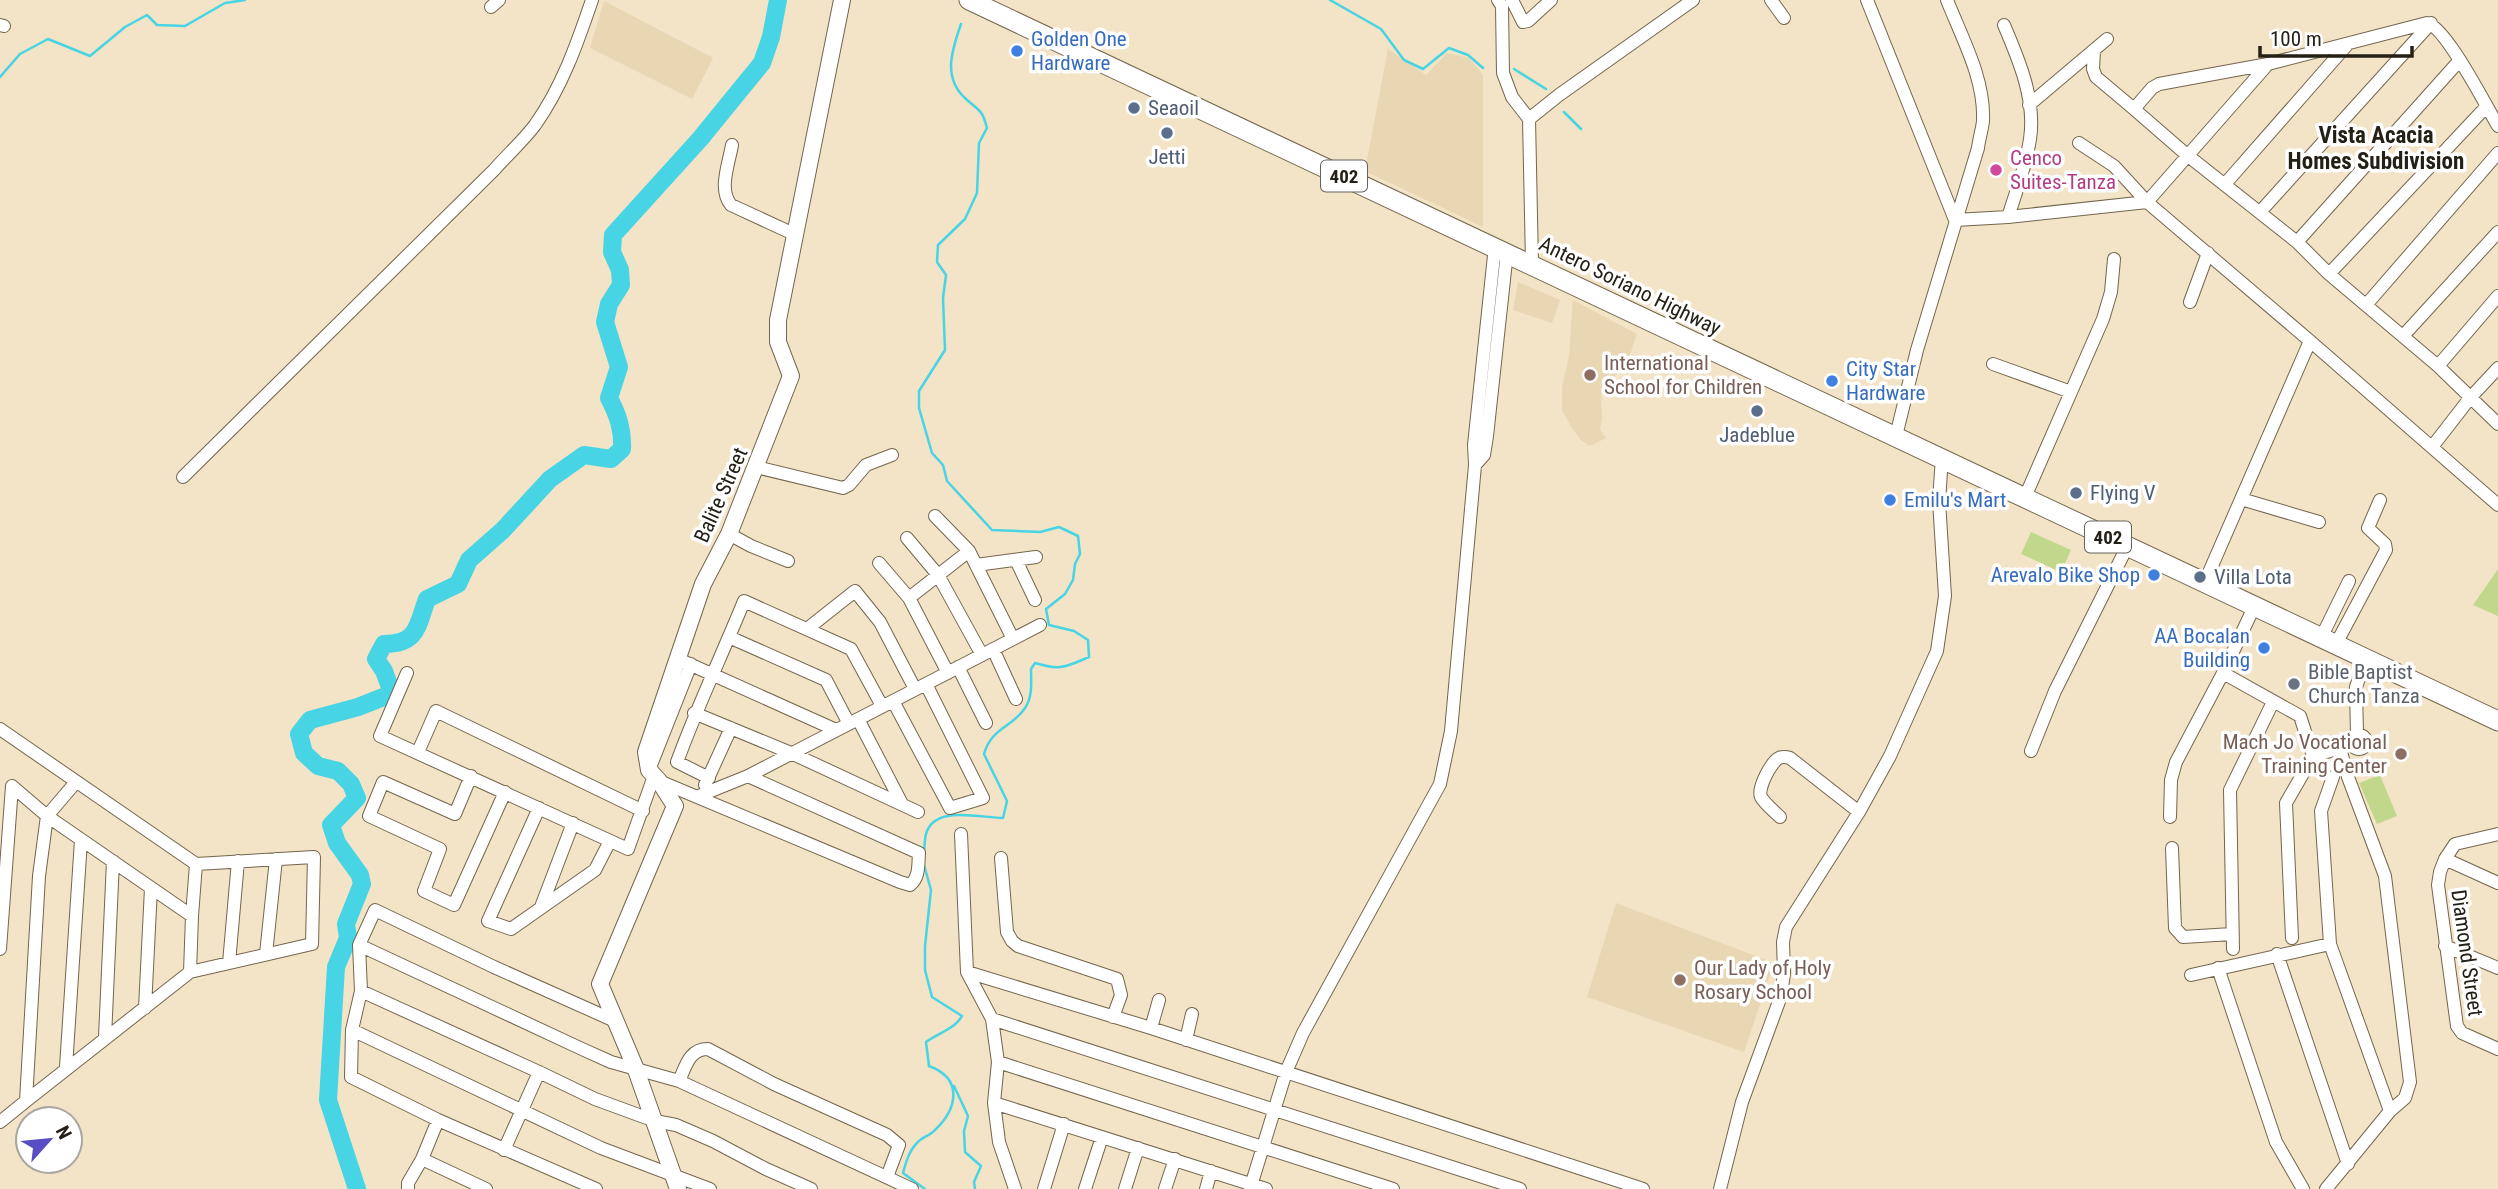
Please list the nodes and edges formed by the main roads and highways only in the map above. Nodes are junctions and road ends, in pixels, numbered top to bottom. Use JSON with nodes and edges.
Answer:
{"nodes":[{"id":1,"x":969,"y":0,"type":"edge"},
{"id":2,"x":2498,"y":721,"type":"edge"}],
"edges":[{"from":1,"to":2,"type":"main road","name":"Antero Soriano Highway","number":"402"}]}
